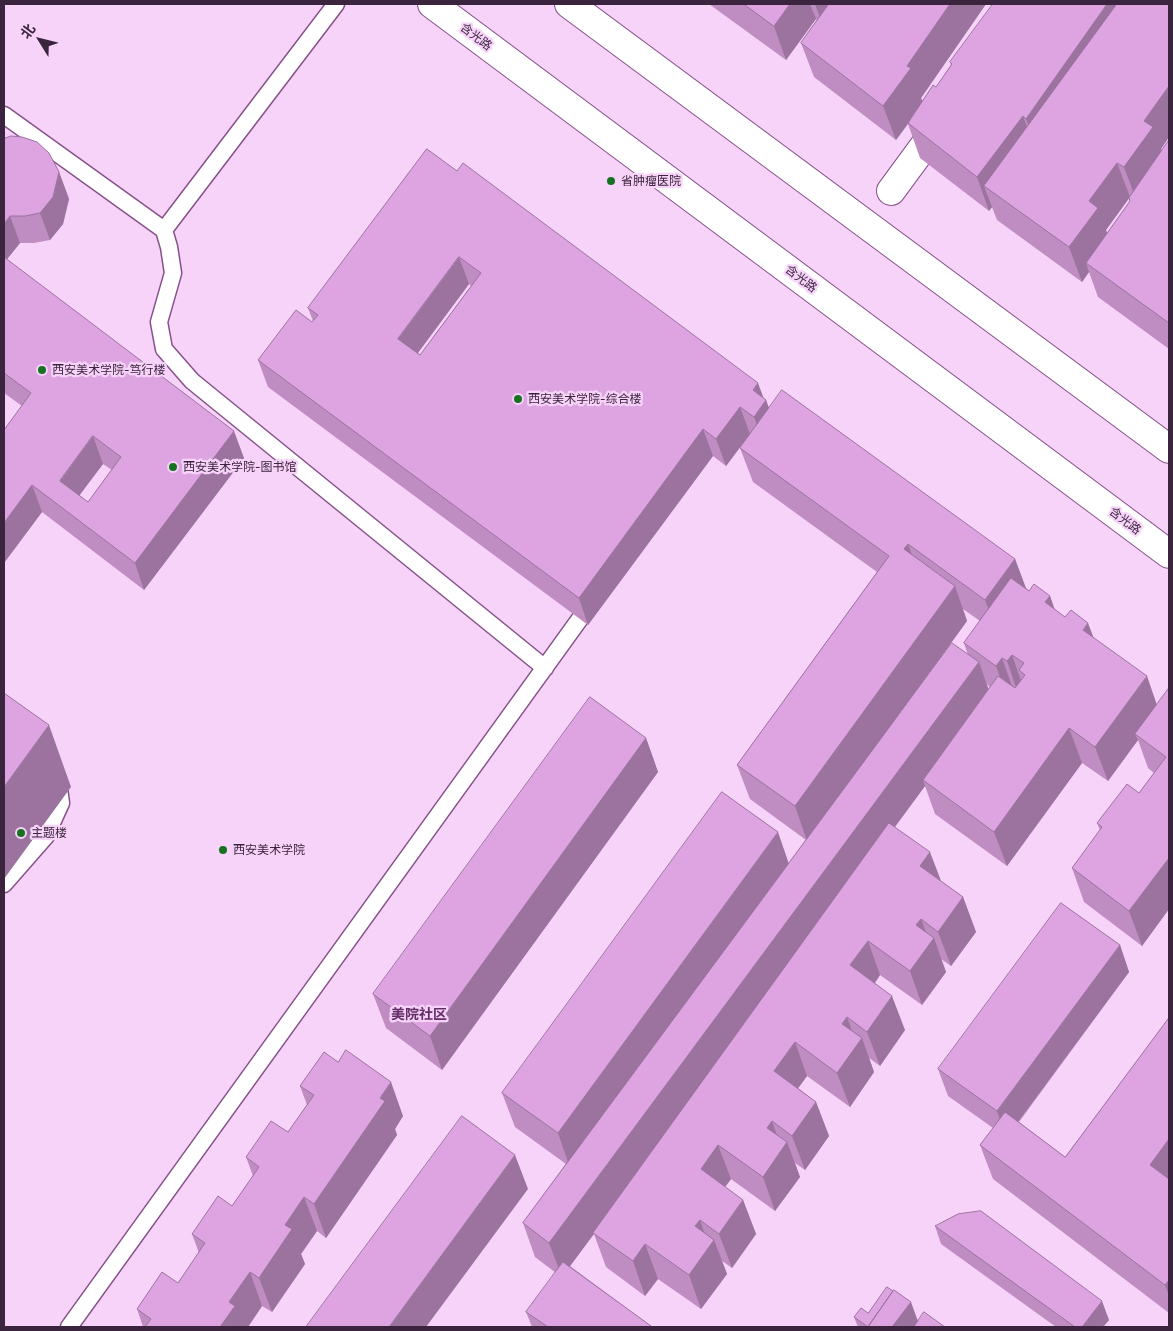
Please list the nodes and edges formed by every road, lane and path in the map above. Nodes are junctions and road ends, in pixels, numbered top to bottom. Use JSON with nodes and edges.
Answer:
{"nodes":[{"id":1,"x":336,"y":4,"type":"edge"},
{"id":2,"x":432,"y":4,"type":"edge"},
{"id":3,"x":569,"y":4,"type":"edge"},
{"id":4,"x":955,"y":105,"type":"edge"},
{"id":5,"x":4,"y":115,"type":"edge"},
{"id":6,"x":891,"y":191,"type":"dead end"},
{"id":7,"x":164,"y":230,"type":"junction"},
{"id":8,"x":1169,"y":449,"type":"edge"},
{"id":9,"x":1169,"y":554,"type":"edge"},
{"id":10,"x":602,"y":590,"type":"edge"},
{"id":11,"x":545,"y":668,"type":"junction"},
{"id":12,"x":50,"y":768,"type":"dead end"},
{"id":13,"x":4,"y":884,"type":"edge"},
{"id":14,"x":68,"y":1327,"type":"edge"}],
"edges":[{"from":1,"to":7,"type":"lane"},
{"from":2,"to":9,"type":"main road","name":"含光路"},
{"from":3,"to":8,"type":"main road"},
{"from":4,"to":6,"type":"main road"},
{"from":5,"to":7,"type":"lane"},
{"from":7,"to":11,"type":"lane"},
{"from":10,"to":11,"type":"lane"},
{"from":11,"to":14,"type":"lane"},
{"from":12,"to":13,"type":"lane"}]}
